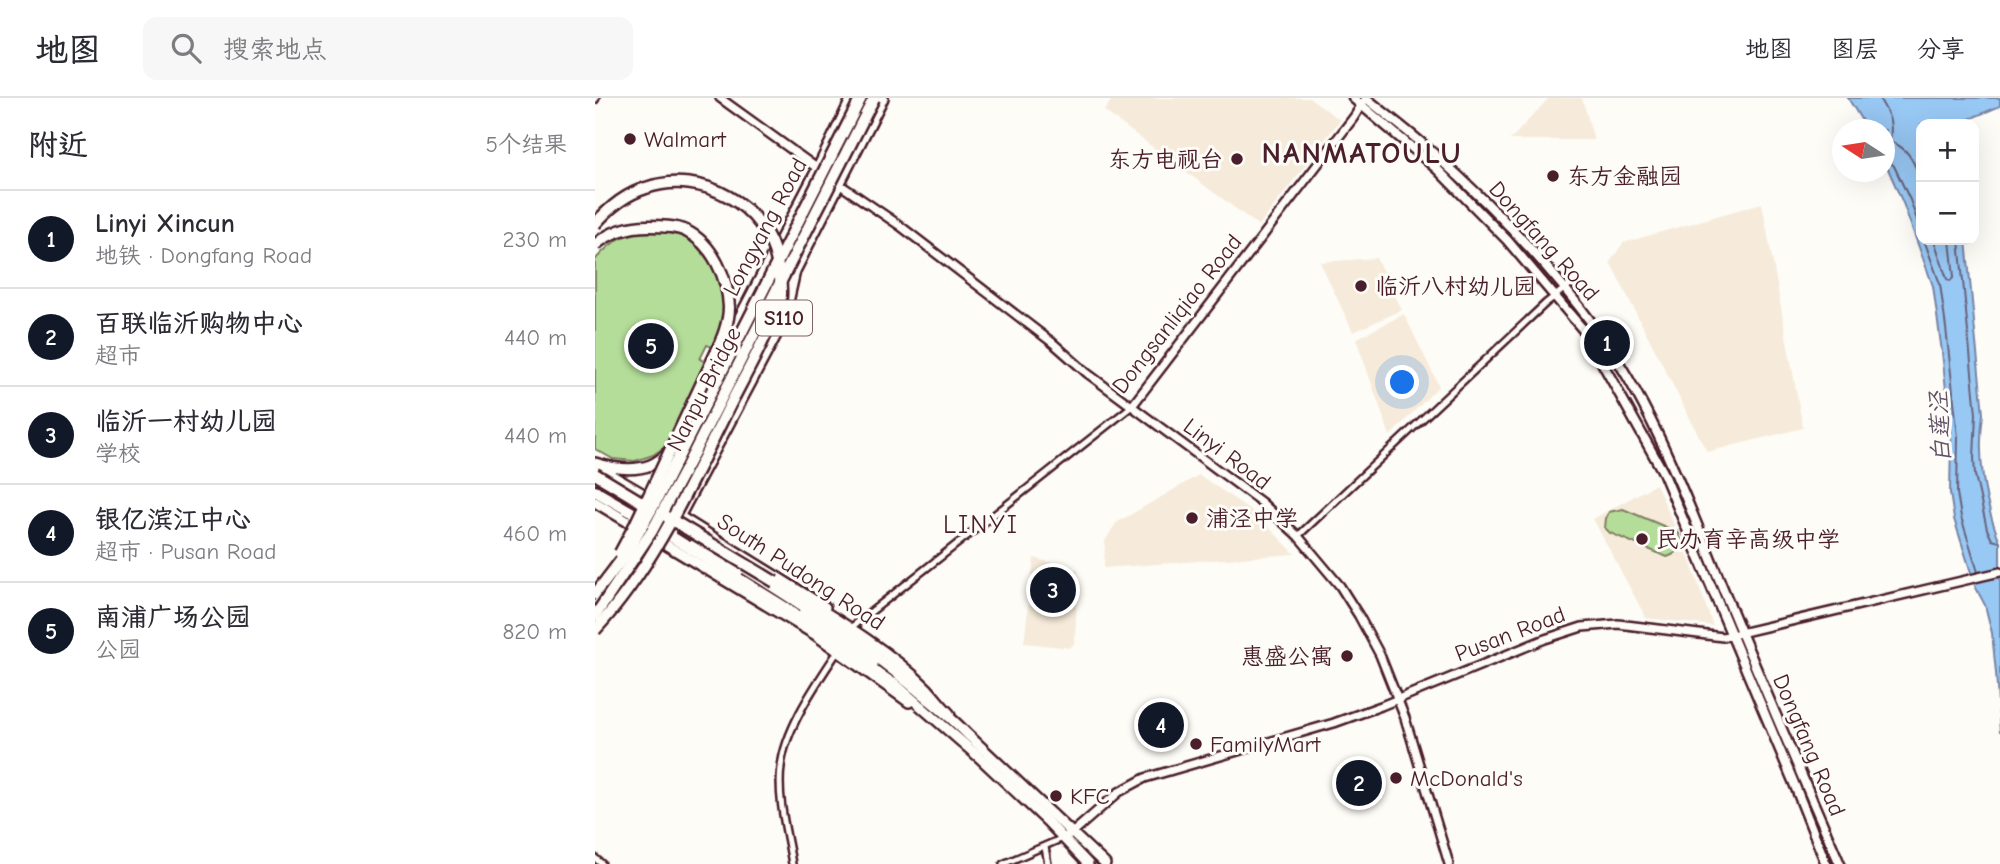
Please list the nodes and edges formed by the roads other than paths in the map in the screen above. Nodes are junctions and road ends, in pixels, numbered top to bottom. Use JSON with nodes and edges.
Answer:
{"nodes":[{"id":1,"x":720,"y":98,"type":"edge"},
{"id":2,"x":852,"y":98,"type":"edge"},
{"id":3,"x":861,"y":98,"type":"edge"},
{"id":4,"x":874,"y":98,"type":"edge"},
{"id":5,"x":883,"y":98,"type":"edge"},
{"id":6,"x":1353,"y":98,"type":"edge"},
{"id":7,"x":1365,"y":100,"type":"edge"},
{"id":8,"x":818,"y":168,"type":"junction"},
{"id":9,"x":839,"y":184,"type":"junction"},
{"id":10,"x":595,"y":223,"type":"edge"},
{"id":11,"x":595,"y":245,"type":"edge"},
{"id":12,"x":1577,"y":279,"type":"dead end"},
{"id":13,"x":1565,"y":289,"type":"junction"},
{"id":14,"x":1554,"y":296,"type":"junction"},
{"id":15,"x":1132,"y":406,"type":"junction"},
{"id":16,"x":595,"y":464,"type":"edge"},
{"id":17,"x":595,"y":477,"type":"edge"},
{"id":18,"x":595,"y":489,"type":"edge"},
{"id":19,"x":595,"y":502,"type":"edge"},
{"id":20,"x":675,"y":525,"type":"junction"},
{"id":21,"x":646,"y":534,"type":"junction"},
{"id":22,"x":1298,"y":536,"type":"junction"},
{"id":23,"x":2000,"y":572,"type":"edge"},
{"id":24,"x":619,"y":573,"type":"junction"},
{"id":25,"x":603,"y":584,"type":"junction"},
{"id":26,"x":595,"y":594,"type":"edge"},
{"id":27,"x":595,"y":607,"type":"edge"},
{"id":28,"x":595,"y":616,"type":"edge"},
{"id":29,"x":853,"y":626,"type":"junction"},
{"id":30,"x":595,"y":632,"type":"edge"},
{"id":31,"x":1741,"y":633,"type":"junction"},
{"id":32,"x":1731,"y":634,"type":"junction"},
{"id":33,"x":838,"y":651,"type":"junction"},
{"id":34,"x":899,"y":688,"type":"junction"},
{"id":35,"x":1399,"y":699,"type":"junction"},
{"id":36,"x":949,"y":714,"type":"junction"},
{"id":37,"x":931,"y":716,"type":"junction"},
{"id":38,"x":966,"y":733,"type":"junction"},
{"id":39,"x":1072,"y":833,"type":"junction"},
{"id":40,"x":1063,"y":838,"type":"junction"},
{"id":41,"x":1045,"y":847,"type":"junction"},
{"id":42,"x":595,"y":858,"type":"edge"},
{"id":43,"x":602,"y":864,"type":"edge"},
{"id":44,"x":792,"y":864,"type":"edge"},
{"id":45,"x":1003,"y":864,"type":"edge"},
{"id":46,"x":1048,"y":864,"type":"edge"},
{"id":47,"x":1088,"y":864,"type":"edge"},
{"id":48,"x":1105,"y":864,"type":"edge"},
{"id":49,"x":1448,"y":864,"type":"edge"},
{"id":50,"x":1826,"y":864,"type":"edge"},
{"id":51,"x":1840,"y":864,"type":"edge"}],
"edges":[{"from":1,"to":8,"type":"street","name":"Linyi Road"},
{"from":2,"to":8,"type":"main road","name":"Longyang Road","number":"S110"},
{"from":3,"to":25,"type":"highway","name":"Nanpu Bridge","bridge":true},
{"from":4,"to":28,"type":"highway","name":"Nanpu Bridge","bridge":true},
{"from":5,"to":9,"type":"main road","name":"Longyang Road","number":"S110"},
{"from":6,"to":7,"type":"main road","name":"Dongfang Road"},
{"from":7,"to":13,"type":"main road","name":"Dongfang Road"},
{"from":7,"to":14,"type":"main road","name":"Dongfang Road"},
{"from":7,"to":15,"type":"street","name":"Dongsanliqiao Road"},
{"from":8,"to":9,"type":"street","name":"Linyi Road"},
{"from":8,"to":16,"type":"main road","name":"Longyang Road","number":"S110"},
{"from":9,"to":15,"type":"street","name":"Linyi Road"},
{"from":9,"to":20,"type":"main road","name":"Longyang Road","number":"S110"},
{"from":10,"to":30,"type":"highway","bridge":true},
{"from":11,"to":25,"type":"highway","bridge":true},
{"from":12,"to":13,"type":"street"},
{"from":13,"to":14,"type":"street"},
{"from":13,"to":31,"type":"main road","name":"Dongfang Road"},
{"from":14,"to":22,"type":"street"},
{"from":14,"to":32,"type":"main road","name":"Dongfang Road"},
{"from":15,"to":22,"type":"street","name":"Linyi Road"},
{"from":15,"to":29,"type":"street","name":"Dongsanliqiao Road"},
{"from":16,"to":20,"type":"main road","name":"South Pudong Road"},
{"from":17,"to":20,"type":"main road","name":"South Pudong Road"},
{"from":17,"to":36,"type":"highway","bridge":true},
{"from":18,"to":20,"type":"main road","name":"South Pudong Road"},
{"from":18,"to":34,"type":"highway","bridge":true},
{"from":19,"to":21,"type":"main road","name":"South Pudong Road"},
{"from":20,"to":29,"type":"main road","name":"South Pudong Road"},
{"from":20,"to":34,"type":"main road","name":"South Pudong Road"},
{"from":20,"to":36,"type":"main road","name":"South Pudong Road"},
{"from":21,"to":24,"type":"main road"},
{"from":21,"to":33,"type":"main road","name":"South Pudong Road"},
{"from":22,"to":35,"type":"street","name":"Linyi Road"},
{"from":23,"to":31,"type":"street","name":"Pusan Road"},
{"from":24,"to":27,"type":"main road"},
{"from":24,"to":30,"type":"main road"},
{"from":25,"to":26,"type":"highway","name":"Nanpu Bridge"},
{"from":29,"to":38,"type":"main road","name":"South Pudong Road"},
{"from":31,"to":32,"type":"street","name":"Pusan Road"},
{"from":31,"to":51,"type":"main road","name":"Dongfang Road"},
{"from":32,"to":35,"type":"street","name":"Pusan Road"},
{"from":32,"to":50,"type":"main road","name":"Dongfang Road"},
{"from":33,"to":37,"type":"main road","name":"South Pudong Road"},
{"from":33,"to":44,"type":"street"},
{"from":34,"to":37,"type":"main road","name":"South Pudong Road"},
{"from":35,"to":39,"type":"street","name":"Pusan Road"},
{"from":35,"to":49,"type":"street","name":"Linyi Road"},
{"from":36,"to":38,"type":"main road","name":"South Pudong Road"},
{"from":37,"to":40,"type":"main road","name":"South Pudong Road"},
{"from":38,"to":39,"type":"main road","name":"South Pudong Road"},
{"from":39,"to":40,"type":"street","name":"Pusan Road"},
{"from":39,"to":48,"type":"main road","name":"South Pudong Road"},
{"from":40,"to":41,"type":"street"},
{"from":40,"to":47,"type":"main road","name":"South Pudong Road"},
{"from":41,"to":45,"type":"street"},
{"from":41,"to":46,"type":"street"},
{"from":42,"to":43,"type":"street"}]}
